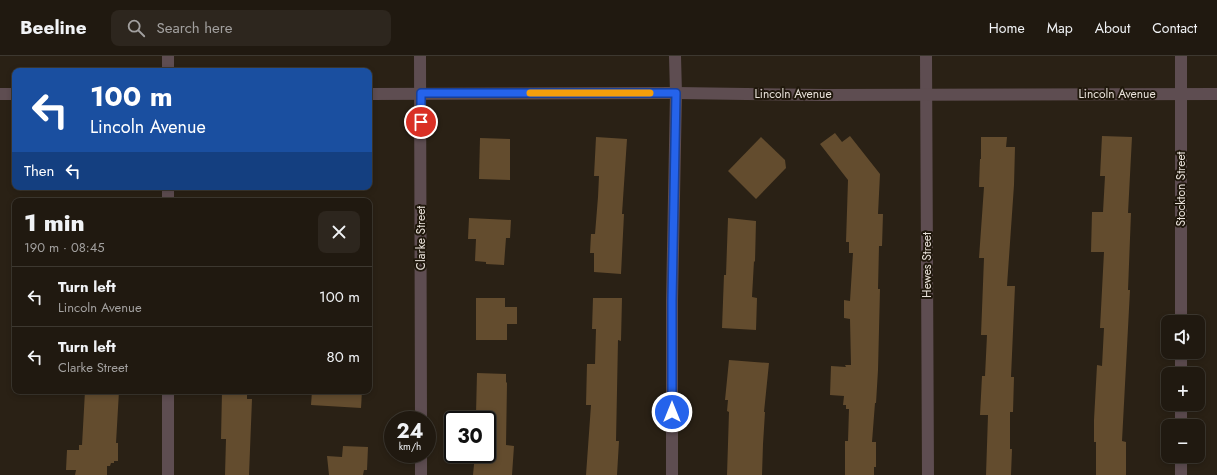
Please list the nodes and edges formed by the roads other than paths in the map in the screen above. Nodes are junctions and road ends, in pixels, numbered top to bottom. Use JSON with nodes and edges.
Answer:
{"nodes":[{"id":1,"x":168,"y":56,"type":"edge"},
{"id":2,"x":420,"y":56,"type":"edge"},
{"id":3,"x":675,"y":56,"type":"edge"},
{"id":4,"x":926,"y":56,"type":"edge"},
{"id":5,"x":1181,"y":56,"type":"edge"},
{"id":6,"x":168,"y":68,"type":"edge"},
{"id":7,"x":421,"y":93,"type":"junction"},
{"id":8,"x":676,"y":93,"type":"junction"},
{"id":9,"x":0,"y":94,"type":"edge"},
{"id":10,"x":12,"y":94,"type":"edge"},
{"id":11,"x":372,"y":94,"type":"edge"},
{"id":12,"x":926,"y":94,"type":"junction"},
{"id":13,"x":1182,"y":94,"type":"junction"},
{"id":14,"x":1217,"y":94,"type":"edge"},
{"id":15,"x":1181,"y":315,"type":"edge"},
{"id":16,"x":168,"y":394,"type":"edge"},
{"id":17,"x":421,"y":411,"type":"edge"},
{"id":18,"x":421,"y":463,"type":"edge"},
{"id":19,"x":1181,"y":463,"type":"edge"},
{"id":20,"x":168,"y":475,"type":"edge"},
{"id":21,"x":421,"y":475,"type":"edge"},
{"id":22,"x":672,"y":475,"type":"edge"},
{"id":23,"x":928,"y":475,"type":"edge"},
{"id":24,"x":1180,"y":475,"type":"edge"}],
"edges":[{"from":1,"to":6,"type":"street"},
{"from":2,"to":7,"type":"street","name":"Clarke Street"},
{"from":3,"to":8,"type":"street"},
{"from":4,"to":12,"type":"street","name":"Hewes Street"},
{"from":5,"to":13,"type":"street","name":"Stockton Street"},
{"from":7,"to":8,"type":"street","name":"Lincoln Avenue"},
{"from":7,"to":11,"type":"street","name":"Lincoln Avenue"},
{"from":7,"to":17,"type":"street","name":"Clarke Street"},
{"from":8,"to":12,"type":"street","name":"Lincoln Avenue"},
{"from":8,"to":22,"type":"street"},
{"from":9,"to":10,"type":"street"},
{"from":12,"to":13,"type":"street","name":"Lincoln Avenue"},
{"from":12,"to":23,"type":"street","name":"Hewes Street"},
{"from":13,"to":14,"type":"street","name":"Lincoln Avenue"},
{"from":13,"to":15,"type":"street","name":"Stockton Street"},
{"from":16,"to":20,"type":"street"},
{"from":18,"to":21,"type":"street"},
{"from":19,"to":24,"type":"street"}]}
